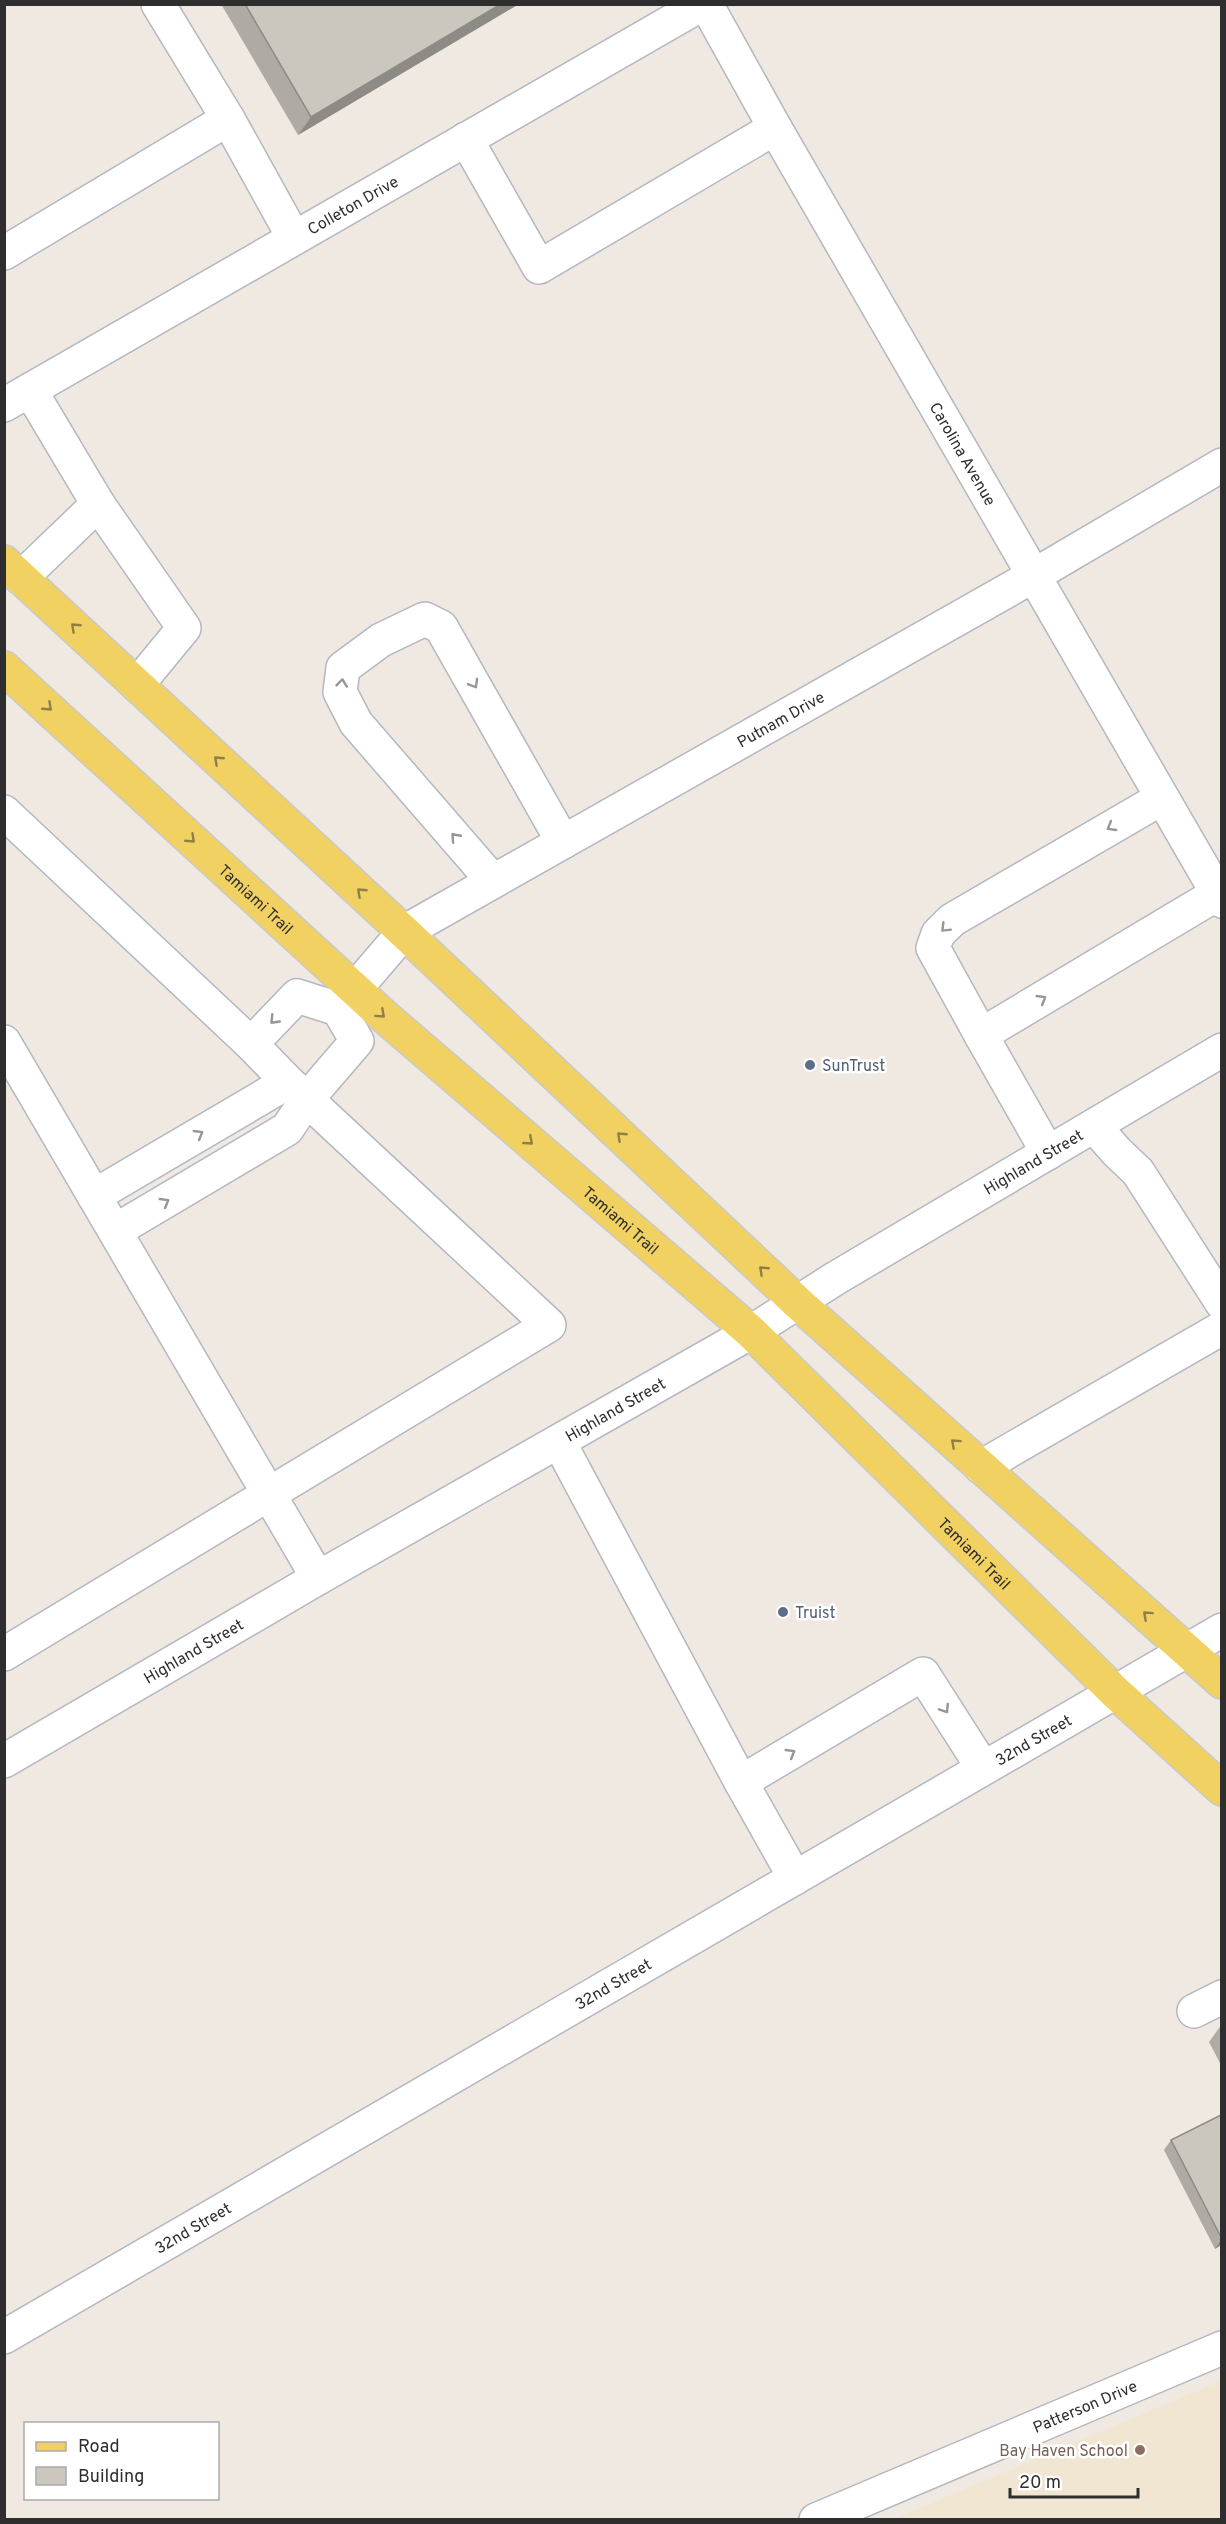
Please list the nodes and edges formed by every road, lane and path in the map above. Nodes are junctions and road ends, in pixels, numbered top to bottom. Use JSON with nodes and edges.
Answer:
{"nodes":[{"id":1,"x":158,"y":4,"type":"edge"},
{"id":2,"x":702,"y":4,"type":"edge"},
{"id":3,"x":706,"y":4,"type":"edge"},
{"id":4,"x":228,"y":119,"type":"junction"},
{"id":5,"x":775,"y":128,"type":"junction"},
{"id":6,"x":466,"y":139,"type":"junction"},
{"id":7,"x":294,"y":238,"type":"junction"},
{"id":8,"x":4,"y":253,"type":"edge"},
{"id":9,"x":17,"y":397,"type":"edge"},
{"id":10,"x":1221,"y":465,"type":"edge"},
{"id":11,"x":98,"y":504,"type":"junction"},
{"id":12,"x":13,"y":570,"type":"edge"},
{"id":13,"x":1033,"y":576,"type":"junction"},
{"id":14,"x":4,"y":668,"type":"edge"},
{"id":15,"x":137,"y":685,"type":"junction"},
{"id":16,"x":1162,"y":798,"type":"junction"},
{"id":17,"x":4,"y":812,"type":"edge"},
{"id":18,"x":563,"y":842,"type":"junction"},
{"id":19,"x":494,"y":881,"type":"junction"},
{"id":20,"x":1219,"y":898,"type":"edge"},
{"id":21,"x":404,"y":932,"type":"junction"},
{"id":22,"x":347,"y":1000,"type":"junction"},
{"id":23,"x":981,"y":1035,"type":"junction"},
{"id":24,"x":4,"y":1042,"type":"edge"},
{"id":25,"x":251,"y":1044,"type":"junction"},
{"id":26,"x":1221,"y":1050,"type":"edge"},
{"id":27,"x":298,"y":1090,"type":"junction"},
{"id":28,"x":1094,"y":1126,"type":"junction"},
{"id":29,"x":1048,"y":1153,"type":"junction"},
{"id":30,"x":94,"y":1196,"type":"junction"},
{"id":31,"x":115,"y":1231,"type":"junction"},
{"id":32,"x":798,"y":1303,"type":"junction"},
{"id":33,"x":1221,"y":1303,"type":"edge"},
{"id":34,"x":1221,"y":1328,"type":"edge"},
{"id":35,"x":751,"y":1332,"type":"junction"},
{"id":36,"x":559,"y":1442,"type":"junction"},
{"id":37,"x":981,"y":1467,"type":"junction"},
{"id":38,"x":268,"y":1494,"type":"junction"},
{"id":39,"x":318,"y":1578,"type":"junction"},
{"id":40,"x":1221,"y":1630,"type":"edge"},
{"id":41,"x":1186,"y":1650,"type":"junction"},
{"id":42,"x":4,"y":1654,"type":"edge"},
{"id":43,"x":1221,"y":1682,"type":"edge"},
{"id":44,"x":1115,"y":1692,"type":"junction"},
{"id":45,"x":4,"y":1761,"type":"edge"},
{"id":46,"x":983,"y":1768,"type":"junction"},
{"id":47,"x":741,"y":1782,"type":"junction"},
{"id":48,"x":1221,"y":1789,"type":"edge"},
{"id":49,"x":795,"y":1878,"type":"junction"},
{"id":50,"x":4,"y":2337,"type":"edge"},
{"id":51,"x":1221,"y":2348,"type":"edge"},
{"id":52,"x":816,"y":2520,"type":"edge"}],
"edges":[{"from":1,"to":4,"type":"street"},
{"from":2,"to":6,"type":"street","name":"Colleton Drive"},
{"from":3,"to":5,"type":"street","name":"Carolina Avenue"},
{"from":4,"to":7,"type":"street"},
{"from":4,"to":8,"type":"street"},
{"from":5,"to":6,"type":"street"},
{"from":5,"to":13,"type":"street","name":"Carolina Avenue"},
{"from":6,"to":7,"type":"street","name":"Colleton Drive"},
{"from":7,"to":9,"type":"street","name":"Colleton Drive"},
{"from":9,"to":11,"type":"street"},
{"from":10,"to":13,"type":"street","name":"Putnam Drive"},
{"from":11,"to":12,"type":"street"},
{"from":11,"to":15,"type":"street"},
{"from":15,"to":12,"type":"main road","one_way":true},
{"from":13,"to":16,"type":"street","name":"Carolina Avenue"},
{"from":13,"to":18,"type":"street","name":"Putnam Drive"},
{"from":14,"to":22,"type":"main road","name":"Tamiami Trail","one_way":true},
{"from":21,"to":15,"type":"main road","one_way":true},
{"from":16,"to":20,"type":"street","name":"Carolina Avenue"},
{"from":16,"to":23,"type":"street","one_way":true},
{"from":17,"to":25,"type":"street"},
{"from":18,"to":19,"type":"street","name":"Putnam Drive"},
{"from":19,"to":18,"type":"street","one_way":true},
{"from":19,"to":21,"type":"street","name":"Putnam Drive"},
{"from":23,"to":20,"type":"street","one_way":true},
{"from":21,"to":22,"type":"street","name":"Putnam Drive"},
{"from":32,"to":21,"type":"main road","one_way":true},
{"from":22,"to":25,"type":"street","one_way":true},
{"from":22,"to":27,"type":"street"},
{"from":22,"to":35,"type":"main road","name":"Tamiami Trail","one_way":true},
{"from":23,"to":29,"type":"street"},
{"from":24,"to":30,"type":"street"},
{"from":25,"to":27,"type":"street"},
{"from":26,"to":28,"type":"street","name":"Highland Street"},
{"from":30,"to":27,"type":"street","one_way":true},
{"from":31,"to":27,"type":"street","one_way":true},
{"from":27,"to":38,"type":"street"},
{"from":28,"to":29,"type":"street","name":"Highland Street"},
{"from":28,"to":33,"type":"street"},
{"from":29,"to":32,"type":"street","name":"Highland Street"},
{"from":30,"to":31,"type":"street"},
{"from":31,"to":38,"type":"street"},
{"from":32,"to":35,"type":"street","name":"Highland Street"},
{"from":37,"to":32,"type":"main road","one_way":true},
{"from":34,"to":37,"type":"street"},
{"from":35,"to":36,"type":"street","name":"Highland Street"},
{"from":35,"to":44,"type":"main road","name":"Tamiami Trail"},
{"from":36,"to":39,"type":"street","name":"Highland Street"},
{"from":36,"to":47,"type":"street"},
{"from":41,"to":37,"type":"main road","one_way":true},
{"from":38,"to":39,"type":"street"},
{"from":38,"to":42,"type":"street"},
{"from":39,"to":45,"type":"street","name":"Highland Street"},
{"from":40,"to":41,"type":"street","name":"32nd Street"},
{"from":41,"to":43,"type":"main road"},
{"from":41,"to":44,"type":"street","name":"32nd Street"},
{"from":44,"to":46,"type":"street","name":"32nd Street"},
{"from":44,"to":48,"type":"main road","name":"Tamiami Trail"},
{"from":47,"to":46,"type":"street","one_way":true},
{"from":46,"to":49,"type":"street","name":"32nd Street"},
{"from":47,"to":49,"type":"street"},
{"from":49,"to":50,"type":"street","name":"32nd Street"},
{"from":51,"to":52,"type":"street","name":"Patterson Drive"}]}
